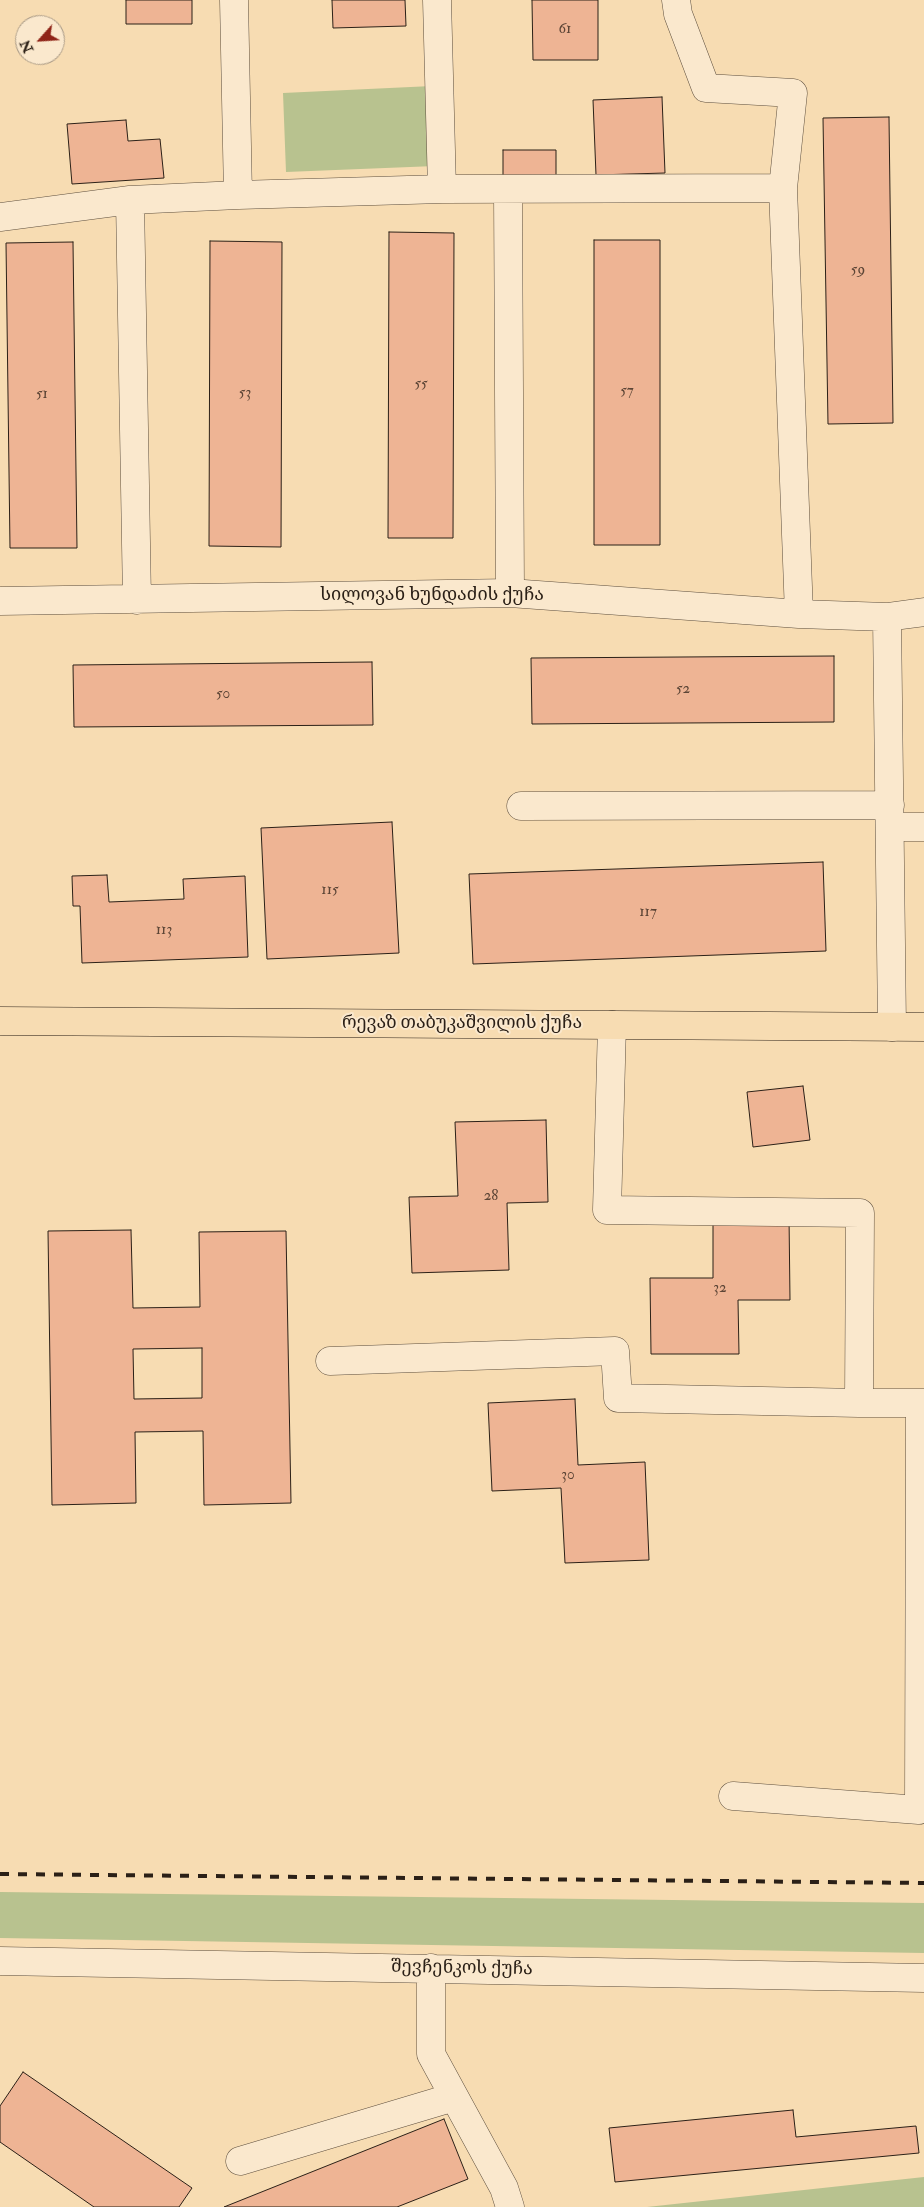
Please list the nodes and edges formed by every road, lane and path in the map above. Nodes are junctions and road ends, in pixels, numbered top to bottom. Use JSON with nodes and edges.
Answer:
{"nodes":[{"id":1,"x":234,"y":0,"type":"edge"},
{"id":2,"x":437,"y":0,"type":"edge"},
{"id":3,"x":676,"y":0,"type":"edge"},
{"id":4,"x":442,"y":188,"type":"junction"},
{"id":5,"x":783,"y":188,"type":"junction"},
{"id":6,"x":508,"y":190,"type":"junction"},
{"id":7,"x":238,"y":195,"type":"junction"},
{"id":8,"x":130,"y":200,"type":"junction"},
{"id":9,"x":0,"y":217,"type":"edge"},
{"id":10,"x":510,"y":592,"type":"junction"},
{"id":11,"x":137,"y":600,"type":"junction"},
{"id":12,"x":0,"y":601,"type":"edge"},
{"id":13,"x":924,"y":612,"type":"edge"},
{"id":14,"x":799,"y":614,"type":"junction"},
{"id":15,"x":887,"y":617,"type":"junction"},
{"id":16,"x":521,"y":806,"type":"dead end"},
{"id":17,"x":890,"y":816,"type":"junction"},
{"id":18,"x":924,"y":827,"type":"edge"},
{"id":19,"x":0,"y":1021,"type":"edge"},
{"id":20,"x":612,"y":1025,"type":"junction"},
{"id":21,"x":892,"y":1027,"type":"junction"},
{"id":22,"x":924,"y":1027,"type":"edge"},
{"id":23,"x":330,"y":1361,"type":"dead end"},
{"id":24,"x":859,"y":1403,"type":"junction"},
{"id":25,"x":922,"y":1403,"type":"edge"},
{"id":26,"x":733,"y":1796,"type":"dead end"},
{"id":27,"x":0,"y":1961,"type":"edge"},
{"id":28,"x":431,"y":1968,"type":"junction"},
{"id":29,"x":924,"y":1978,"type":"edge"},
{"id":30,"x":454,"y":2097,"type":"junction"},
{"id":31,"x":240,"y":2161,"type":"dead end"},
{"id":32,"x":510,"y":2207,"type":"edge"}],
"edges":[{"from":1,"to":7,"type":"street"},
{"from":2,"to":4,"type":"street"},
{"from":3,"to":5,"type":"street"},
{"from":4,"to":6,"type":"street"},
{"from":4,"to":7,"type":"street"},
{"from":5,"to":6,"type":"street"},
{"from":5,"to":14,"type":"street"},
{"from":6,"to":10,"type":"street"},
{"from":7,"to":8,"type":"street"},
{"from":8,"to":9,"type":"street"},
{"from":8,"to":11,"type":"street"},
{"from":10,"to":11,"type":"street","name":"სილოვან ხუნდაძის ქუჩა"},
{"from":10,"to":14,"type":"street","name":"სილოვან ხუნდაძის ქუჩა"},
{"from":11,"to":12,"type":"street","name":"სილოვან ხუნდაძის ქუჩა"},
{"from":13,"to":15,"type":"street","name":"სილოვან ხუნდაძის ქუჩა"},
{"from":14,"to":15,"type":"street","name":"სილოვან ხუნდაძის ქუჩა"},
{"from":15,"to":17,"type":"street"},
{"from":16,"to":17,"type":"street"},
{"from":17,"to":18,"type":"street"},
{"from":17,"to":21,"type":"street"},
{"from":19,"to":20,"type":"main road","name":"რევაზ თაბუკაშვილის ქუჩა"},
{"from":20,"to":21,"type":"main road","name":"რევაზ თაბუკაშვილის ქუჩა"},
{"from":20,"to":24,"type":"street"},
{"from":21,"to":22,"type":"main road","name":"რევაზ თაბუკაშვილის ქუჩა"},
{"from":23,"to":24,"type":"street"},
{"from":24,"to":25,"type":"street"},
{"from":25,"to":26,"type":"street"},
{"from":27,"to":28,"type":"street","name":"შევჩენკოს ქუჩა"},
{"from":28,"to":29,"type":"street","name":"შევჩენკოს ქუჩა"},
{"from":28,"to":30,"type":"street"},
{"from":30,"to":31,"type":"street"},
{"from":30,"to":32,"type":"street"}]}
